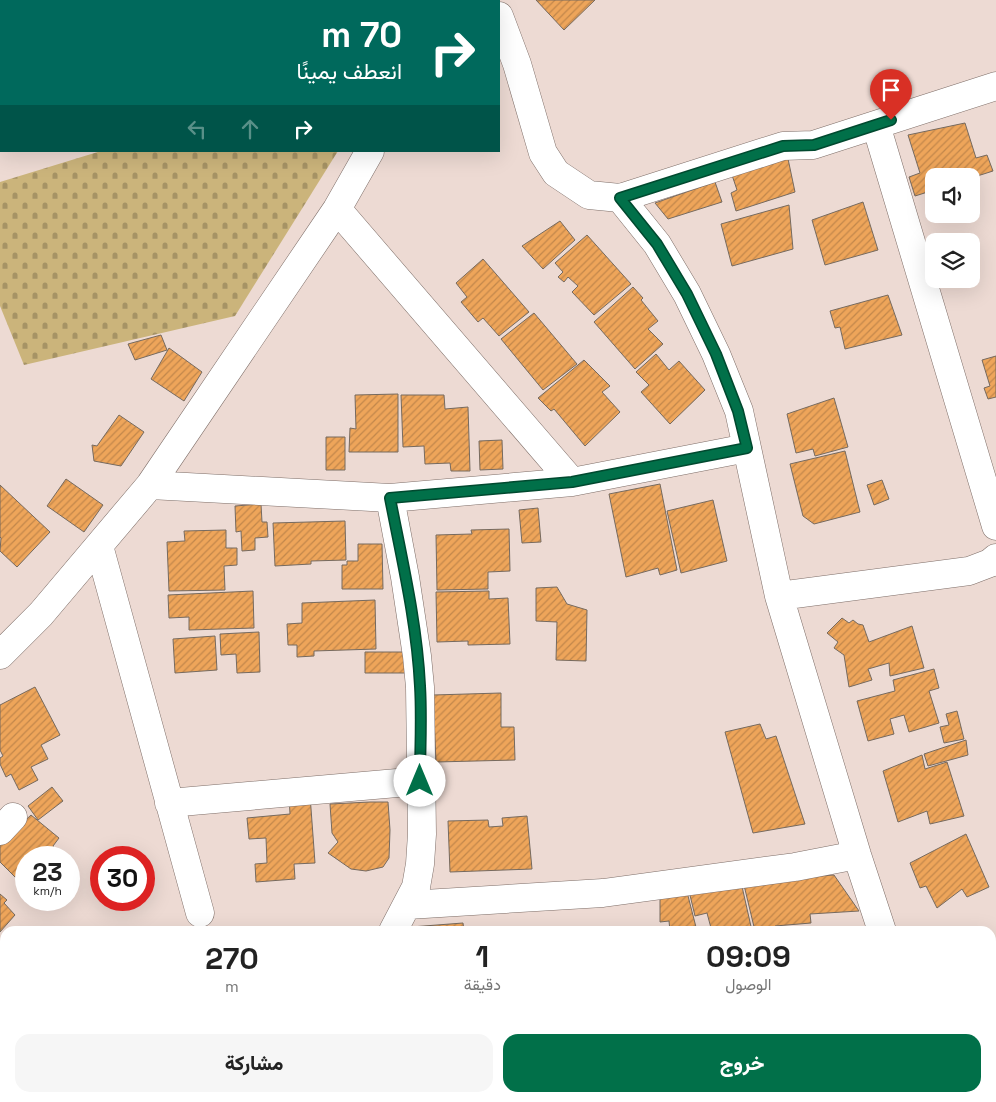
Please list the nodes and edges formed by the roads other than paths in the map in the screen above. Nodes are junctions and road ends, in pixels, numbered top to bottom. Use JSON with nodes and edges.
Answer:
{"nodes":[{"id":1,"x":500,"y":19,"type":"edge"},
{"id":2,"x":996,"y":86,"type":"edge"},
{"id":3,"x":876,"y":125,"type":"junction"},
{"id":4,"x":369,"y":152,"type":"edge"},
{"id":5,"x":620,"y":198,"type":"junction"},
{"id":6,"x":337,"y":209,"type":"junction"},
{"id":7,"x":747,"y":448,"type":"junction"},
{"id":8,"x":572,"y":482,"type":"junction"},
{"id":9,"x":150,"y":485,"type":"junction"},
{"id":10,"x":390,"y":498,"type":"junction"},
{"id":11,"x":996,"y":526,"type":"edge"},
{"id":12,"x":98,"y":546,"type":"junction"},
{"id":13,"x":996,"y":558,"type":"edge"},
{"id":14,"x":779,"y":596,"type":"junction"},
{"id":15,"x":0,"y":655,"type":"edge"},
{"id":16,"x":420,"y":781,"type":"junction"},
{"id":17,"x":169,"y":803,"type":"junction"},
{"id":18,"x":857,"y":855,"type":"junction"},
{"id":19,"x":408,"y":905,"type":"junction"},
{"id":20,"x":200,"y":913,"type":"dead end"},
{"id":21,"x":396,"y":926,"type":"edge"},
{"id":22,"x":880,"y":926,"type":"edge"}],
"edges":[{"from":1,"to":5,"type":"street"},
{"from":2,"to":3,"type":"street"},
{"from":3,"to":5,"type":"street"},
{"from":3,"to":11,"type":"street"},
{"from":4,"to":6,"type":"street"},
{"from":5,"to":7,"type":"street"},
{"from":6,"to":8,"type":"street"},
{"from":6,"to":9,"type":"street"},
{"from":7,"to":8,"type":"street"},
{"from":7,"to":14,"type":"street"},
{"from":8,"to":10,"type":"street"},
{"from":9,"to":10,"type":"street"},
{"from":9,"to":12,"type":"street"},
{"from":10,"to":16,"type":"street"},
{"from":12,"to":15,"type":"street"},
{"from":12,"to":17,"type":"street"},
{"from":13,"to":14,"type":"street"},
{"from":14,"to":18,"type":"street"},
{"from":16,"to":17,"type":"street"},
{"from":16,"to":19,"type":"street"},
{"from":17,"to":20,"type":"street"},
{"from":18,"to":19,"type":"street"},
{"from":18,"to":22,"type":"street"},
{"from":19,"to":21,"type":"street"}]}
